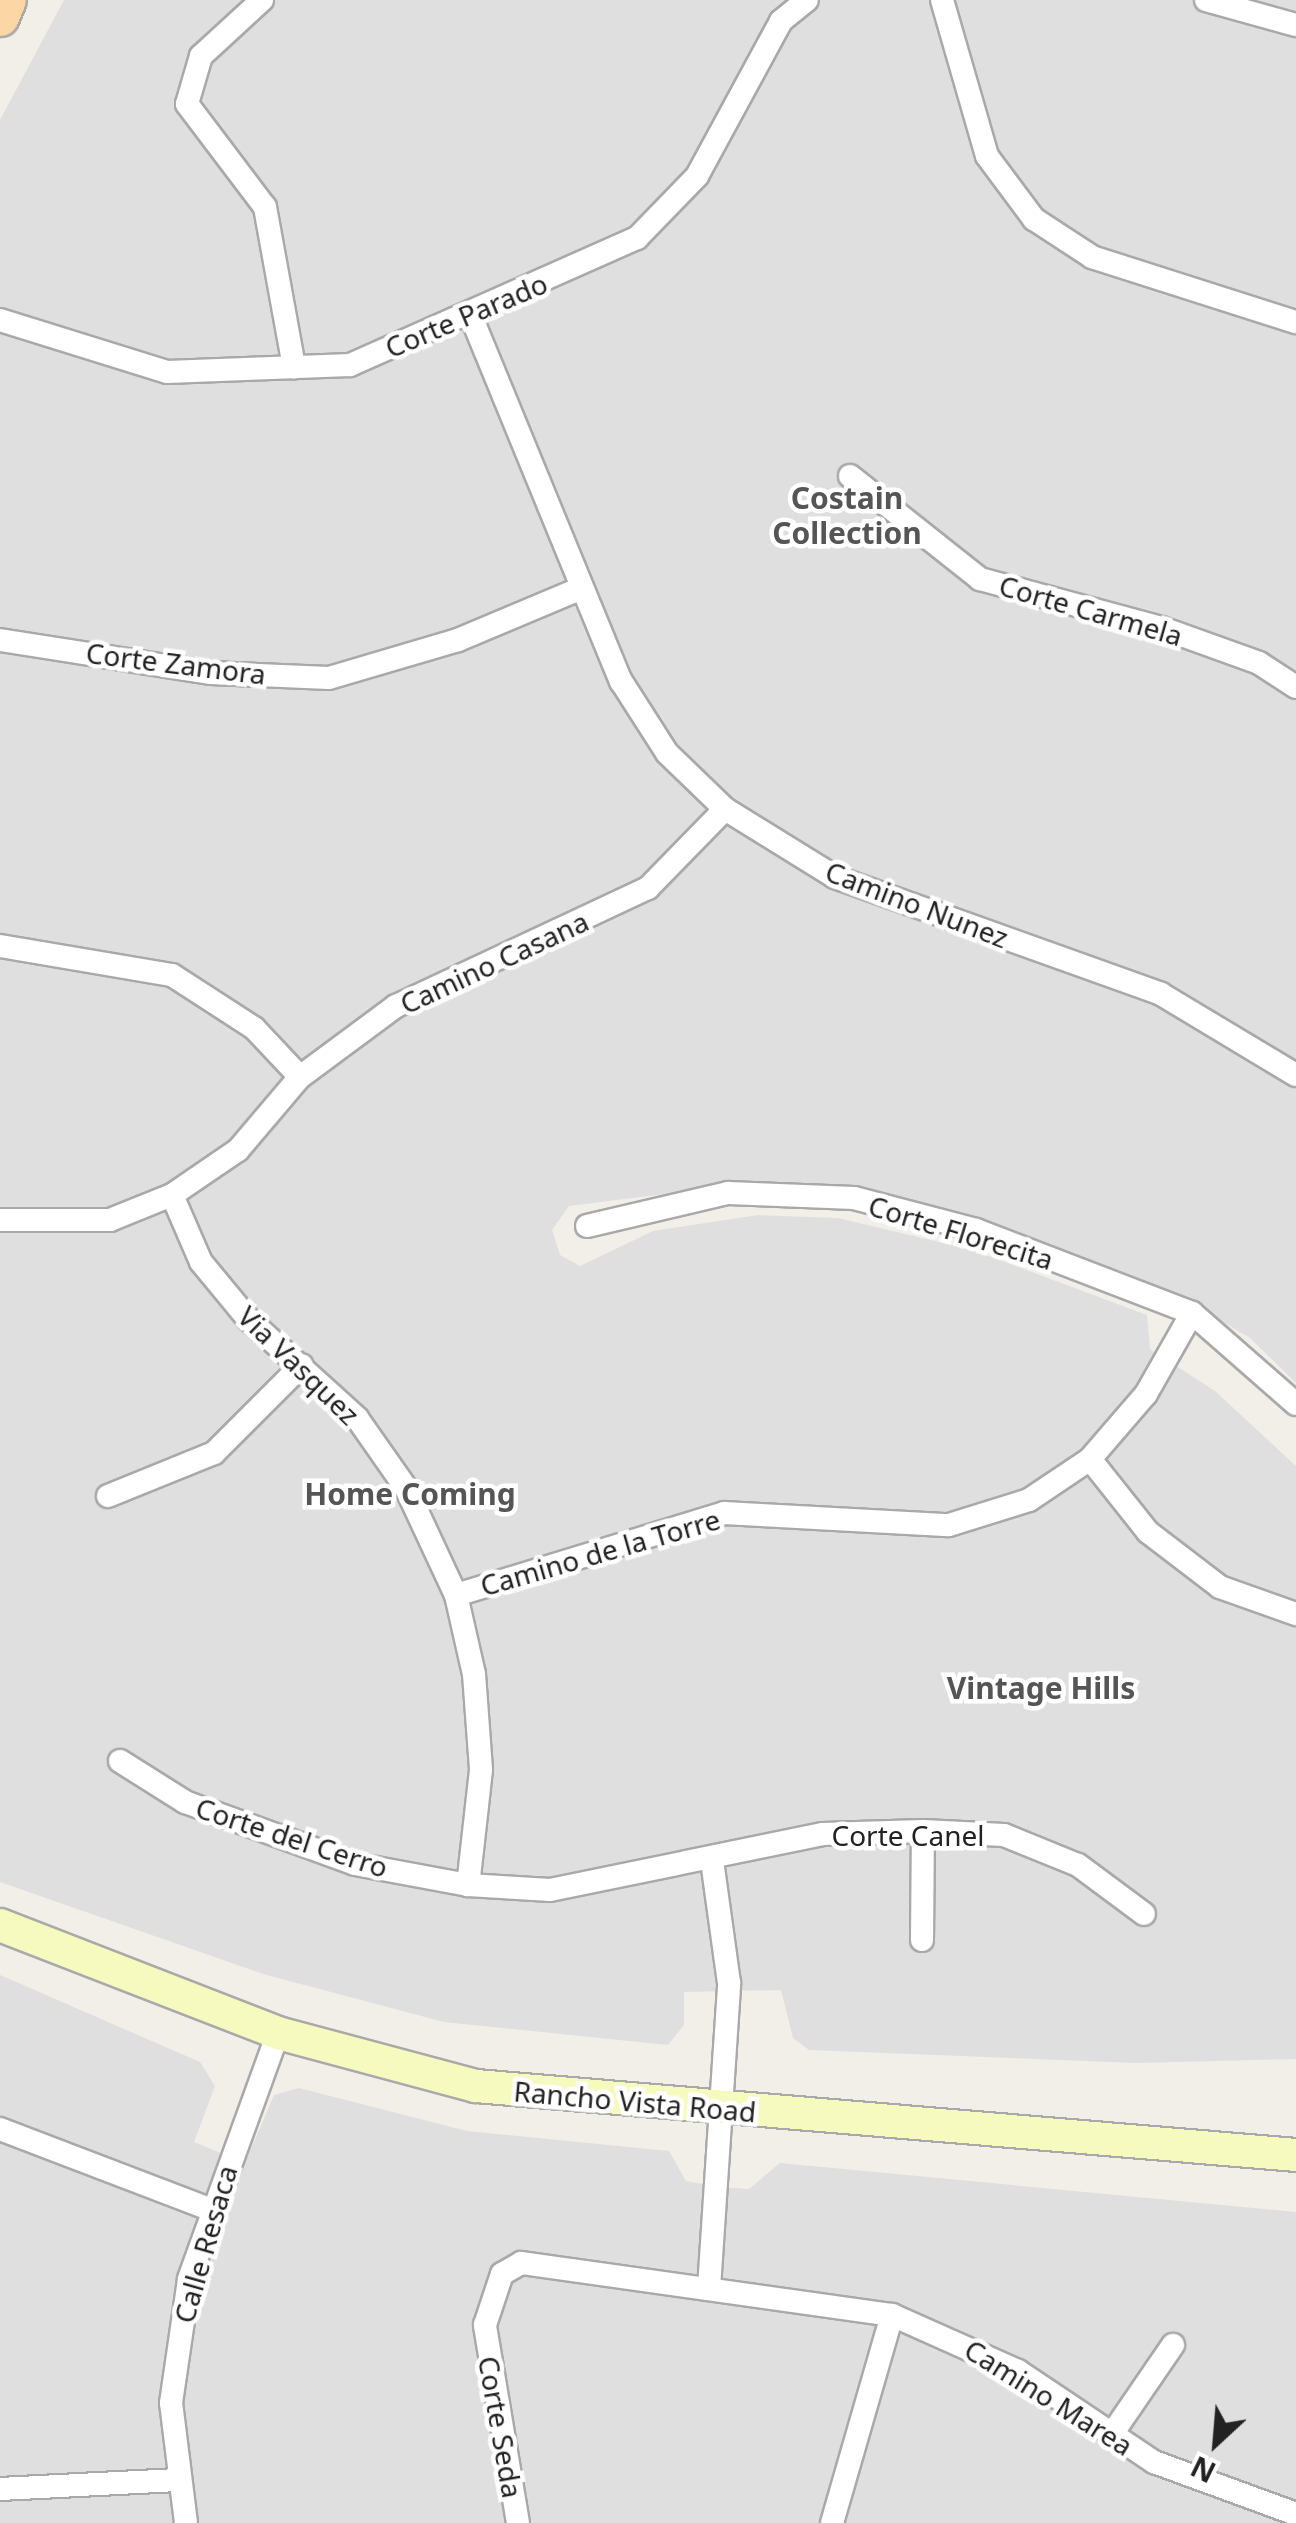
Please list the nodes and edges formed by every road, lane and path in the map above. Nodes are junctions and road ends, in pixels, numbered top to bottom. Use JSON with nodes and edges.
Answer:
{"nodes":[{"id":1,"x":7,"y":0,"type":"edge"},
{"id":2,"x":262,"y":0,"type":"edge"},
{"id":3,"x":808,"y":0,"type":"edge"},
{"id":4,"x":942,"y":0,"type":"edge"},
{"id":5,"x":1206,"y":0,"type":"edge"},
{"id":6,"x":0,"y":17,"type":"edge"},
{"id":7,"x":1296,"y":26,"type":"edge"},
{"id":8,"x":471,"y":316,"type":"junction"},
{"id":9,"x":0,"y":320,"type":"edge"},
{"id":10,"x":1296,"y":322,"type":"edge"},
{"id":11,"x":294,"y":367,"type":"junction"},
{"id":12,"x":850,"y":476,"type":"dead end"},
{"id":13,"x":578,"y":590,"type":"junction"},
{"id":14,"x":0,"y":640,"type":"edge"},
{"id":15,"x":1296,"y":687,"type":"edge"},
{"id":16,"x":725,"y":810,"type":"junction"},
{"id":17,"x":0,"y":946,"type":"edge"},
{"id":18,"x":1296,"y":1075,"type":"edge"},
{"id":19,"x":300,"y":1076,"type":"junction"},
{"id":20,"x":172,"y":1195,"type":"junction"},
{"id":21,"x":0,"y":1220,"type":"edge"},
{"id":22,"x":587,"y":1226,"type":"dead end"},
{"id":23,"x":1192,"y":1313,"type":"junction"},
{"id":24,"x":302,"y":1365,"type":"junction"},
{"id":25,"x":1296,"y":1404,"type":"edge"},
{"id":26,"x":1090,"y":1459,"type":"junction"},
{"id":27,"x":108,"y":1496,"type":"dead end"},
{"id":28,"x":456,"y":1595,"type":"junction"},
{"id":29,"x":1296,"y":1614,"type":"edge"},
{"id":30,"x":120,"y":1761,"type":"dead end"},
{"id":31,"x":923,"y":1831,"type":"junction"},
{"id":32,"x":712,"y":1860,"type":"junction"},
{"id":33,"x":468,"y":1885,"type":"junction"},
{"id":34,"x":1144,"y":1914,"type":"dead end"},
{"id":35,"x":0,"y":1925,"type":"edge"},
{"id":36,"x":922,"y":1940,"type":"dead end"},
{"id":37,"x":278,"y":2033,"type":"junction"},
{"id":38,"x":724,"y":2110,"type":"junction"},
{"id":39,"x":0,"y":2129,"type":"edge"},
{"id":40,"x":1296,"y":2155,"type":"edge"},
{"id":41,"x":210,"y":2209,"type":"junction"},
{"id":42,"x":502,"y":2274,"type":"joint"},
{"id":43,"x":709,"y":2288,"type":"junction"},
{"id":44,"x":892,"y":2315,"type":"junction"},
{"id":45,"x":1173,"y":2345,"type":"dead end"},
{"id":46,"x":1112,"y":2434,"type":"junction"},
{"id":47,"x":177,"y":2480,"type":"junction"},
{"id":48,"x":0,"y":2489,"type":"edge"},
{"id":49,"x":1296,"y":2514,"type":"edge"},
{"id":50,"x":186,"y":2523,"type":"edge"},
{"id":51,"x":518,"y":2523,"type":"edge"},
{"id":52,"x":832,"y":2523,"type":"edge"}],
"edges":[{"from":1,"to":6,"type":"main road"},
{"from":2,"to":11,"type":"street"},
{"from":3,"to":8,"type":"street","name":"Corte Parado"},
{"from":4,"to":10,"type":"street"},
{"from":5,"to":7,"type":"street"},
{"from":8,"to":11,"type":"street","name":"Corte Parado"},
{"from":8,"to":13,"type":"street","name":"Camino Nunez"},
{"from":9,"to":11,"type":"street","name":"Corte Parado"},
{"from":12,"to":15,"type":"street","name":"Corte Carmela"},
{"from":13,"to":14,"type":"street","name":"Corte Zamora"},
{"from":13,"to":16,"type":"street","name":"Camino Nunez"},
{"from":16,"to":18,"type":"street","name":"Camino Nunez"},
{"from":16,"to":19,"type":"street","name":"Camino Casana"},
{"from":17,"to":19,"type":"street"},
{"from":19,"to":20,"type":"street","name":"Camino Casana"},
{"from":20,"to":21,"type":"street","name":"Camino Casana"},
{"from":20,"to":24,"type":"street","name":"Via Vasquez"},
{"from":22,"to":23,"type":"street","name":"Corte Florecita"},
{"from":23,"to":25,"type":"street","name":"Corte Florecita"},
{"from":23,"to":26,"type":"street","name":"Camino de la Torre"},
{"from":24,"to":27,"type":"street"},
{"from":24,"to":28,"type":"street","name":"Via Vasquez"},
{"from":26,"to":28,"type":"street","name":"Camino de la Torre"},
{"from":26,"to":29,"type":"street"},
{"from":28,"to":33,"type":"street","name":"Via Vasquez"},
{"from":30,"to":33,"type":"street","name":"Corte del Cerro"},
{"from":31,"to":32,"type":"street","name":"Corte Canel"},
{"from":31,"to":34,"type":"street","name":"Corte Canel"},
{"from":31,"to":36,"type":"street"},
{"from":32,"to":33,"type":"street","name":"Corte del Cerro"},
{"from":32,"to":38,"type":"street"},
{"from":35,"to":37,"type":"main road","name":"Rancho Vista Road"},
{"from":37,"to":38,"type":"main road","name":"Rancho Vista Road"},
{"from":37,"to":41,"type":"street","name":"Calle Resaca"},
{"from":38,"to":40,"type":"main road","name":"Rancho Vista Road"},
{"from":38,"to":43,"type":"street"},
{"from":39,"to":41,"type":"street"},
{"from":41,"to":47,"type":"street","name":"Calle Resaca"},
{"from":42,"to":43,"type":"street","name":"Camino Marea"},
{"from":42,"to":51,"type":"street","name":"Corte Seda"},
{"from":43,"to":44,"type":"street","name":"Camino Marea"},
{"from":44,"to":46,"type":"street","name":"Camino Marea"},
{"from":44,"to":52,"type":"street"},
{"from":45,"to":46,"type":"street"},
{"from":46,"to":49,"type":"street","name":"Camino Marea"},
{"from":47,"to":48,"type":"street"},
{"from":47,"to":50,"type":"street","name":"Calle Resaca"}]}
